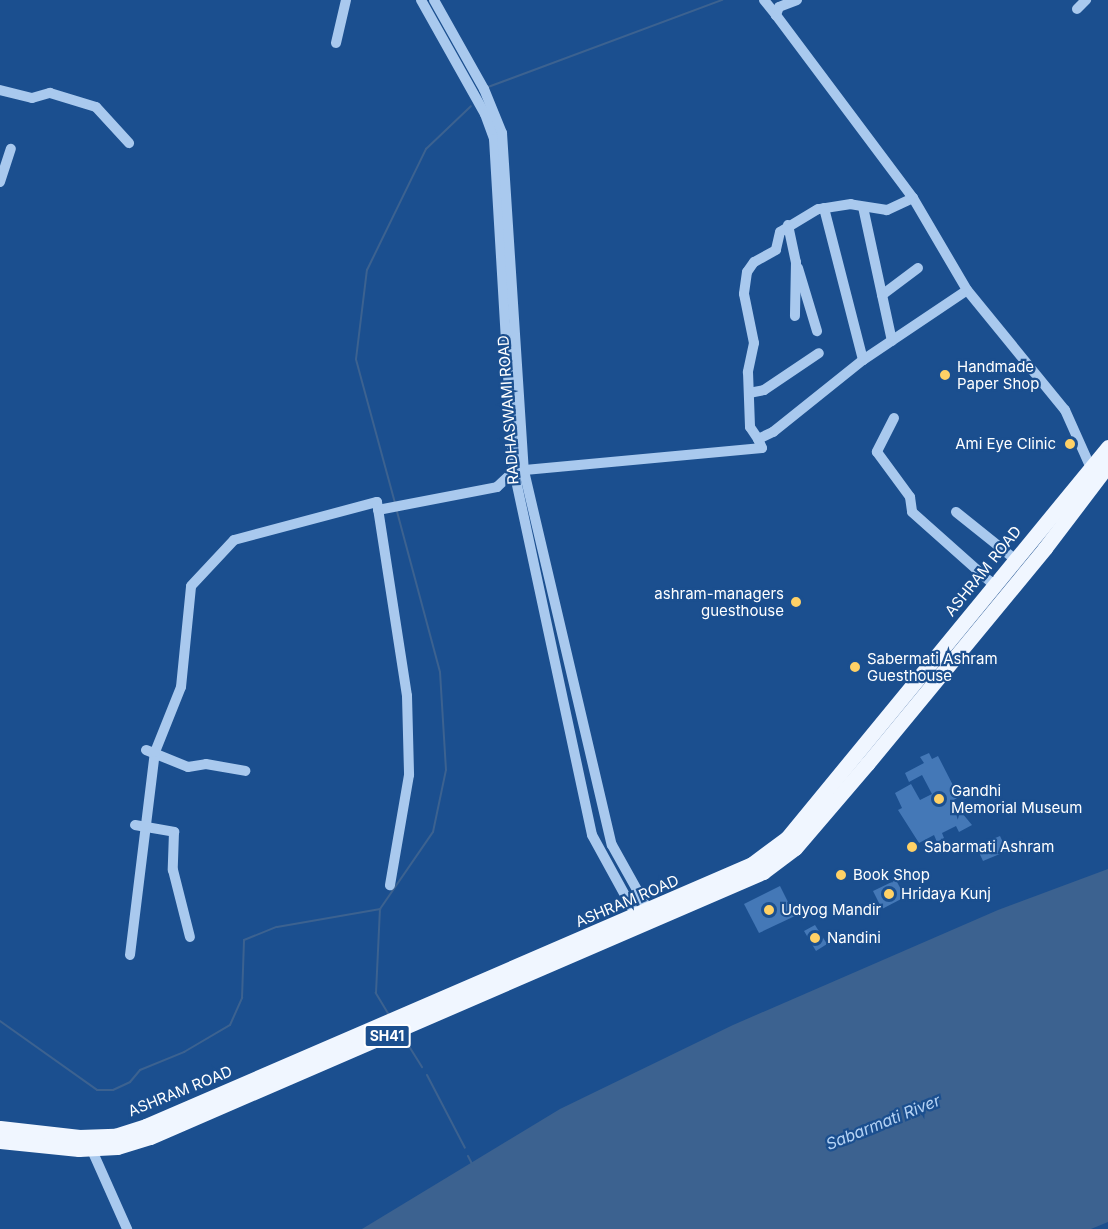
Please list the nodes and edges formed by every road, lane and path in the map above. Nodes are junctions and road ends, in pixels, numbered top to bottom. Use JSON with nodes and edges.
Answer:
{"nodes":[{"id":1,"x":346,"y":0,"type":"edge"},
{"id":2,"x":421,"y":0,"type":"edge"},
{"id":3,"x":434,"y":0,"type":"edge"},
{"id":4,"x":764,"y":0,"type":"edge"},
{"id":5,"x":797,"y":0,"type":"edge"},
{"id":6,"x":1086,"y":0,"type":"edge"},
{"id":7,"x":1077,"y":9,"type":"dead end"},
{"id":8,"x":776,"y":15,"type":"junction"},
{"id":9,"x":336,"y":43,"type":"dead end"},
{"id":10,"x":0,"y":90,"type":"edge"},
{"id":11,"x":479,"y":92,"type":"junction"},
{"id":12,"x":129,"y":142,"type":"dead end"},
{"id":13,"x":11,"y":149,"type":"dead end"},
{"id":14,"x":0,"y":182,"type":"edge"},
{"id":15,"x":913,"y":198,"type":"junction"},
{"id":16,"x":863,"y":207,"type":"junction"},
{"id":17,"x":824,"y":208,"type":"junction"},
{"id":18,"x":788,"y":225,"type":"junction"},
{"id":19,"x":796,"y":262,"type":"junction"},
{"id":20,"x":918,"y":268,"type":"dead end"},
{"id":21,"x":967,"y":290,"type":"junction"},
{"id":22,"x":882,"y":295,"type":"junction"},
{"id":23,"x":795,"y":316,"type":"dead end"},
{"id":24,"x":817,"y":331,"type":"dead end"},
{"id":25,"x":892,"y":341,"type":"junction"},
{"id":26,"x":819,"y":354,"type":"dead end"},
{"id":27,"x":863,"y":360,"type":"junction"},
{"id":28,"x":749,"y":393,"type":"junction"},
{"id":29,"x":894,"y":418,"type":"dead end"},
{"id":30,"x":758,"y":439,"type":"junction"},
{"id":31,"x":1108,"y":447,"type":"edge"},
{"id":32,"x":519,"y":471,"type":"junction"},
{"id":33,"x":1102,"y":471,"type":"edge"},
{"id":34,"x":378,"y":510,"type":"junction"},
{"id":35,"x":956,"y":512,"type":"dead end"},
{"id":36,"x":1016,"y":560,"type":"junction"},
{"id":37,"x":995,"y":586,"type":"junction"},
{"id":38,"x":150,"y":751,"type":"junction"},
{"id":39,"x":245,"y":771,"type":"dead end"},
{"id":40,"x":135,"y":825,"type":"dead end"},
{"id":41,"x":147,"y":826,"type":"junction"},
{"id":42,"x":776,"y":856,"type":"junction"},
{"id":43,"x":390,"y":885,"type":"dead end"},
{"id":44,"x":646,"y":919,"type":"junction"},
{"id":45,"x":190,"y":937,"type":"dead end"},
{"id":46,"x":130,"y":955,"type":"dead end"},
{"id":47,"x":0,"y":1128,"type":"edge"},
{"id":48,"x":0,"y":1141,"type":"edge"},
{"id":49,"x":90,"y":1142,"type":"junction"},
{"id":50,"x":127,"y":1229,"type":"edge"}],
"edges":[{"from":1,"to":9,"type":"street"},
{"from":2,"to":11,"type":"street","name":"RADHASWAMI ROAD"},
{"from":3,"to":11,"type":"street","name":"RADHASWAMI ROAD"},
{"from":4,"to":8,"type":"street"},
{"from":5,"to":8,"type":"street"},
{"from":6,"to":7,"type":"street"},
{"from":8,"to":15,"type":"street"},
{"from":10,"to":12,"type":"street"},
{"from":11,"to":32,"type":"street","name":"RADHASWAMI ROAD"},
{"from":13,"to":14,"type":"street"},
{"from":15,"to":16,"type":"street"},
{"from":15,"to":21,"type":"street"},
{"from":16,"to":17,"type":"street"},
{"from":16,"to":22,"type":"street"},
{"from":17,"to":18,"type":"street"},
{"from":17,"to":27,"type":"street"},
{"from":18,"to":19,"type":"street"},
{"from":18,"to":28,"type":"street"},
{"from":19,"to":23,"type":"street"},
{"from":19,"to":24,"type":"street"},
{"from":20,"to":22,"type":"street"},
{"from":21,"to":25,"type":"street"},
{"from":21,"to":33,"type":"street"},
{"from":22,"to":25,"type":"street"},
{"from":25,"to":27,"type":"street"},
{"from":26,"to":28,"type":"street"},
{"from":27,"to":30,"type":"street"},
{"from":28,"to":30,"type":"street"},
{"from":29,"to":37,"type":"street"},
{"from":30,"to":32,"type":"street"},
{"from":31,"to":33,"type":"main road","name":"ASHRAM ROAD"},
{"from":32,"to":34,"type":"street"},
{"from":32,"to":44,"type":"street","name":"RADHASWAMI ROAD"},
{"from":32,"to":44,"type":"street","name":"RADHASWAMI ROAD"},
{"from":33,"to":36,"type":"main road","name":"ASHRAM ROAD"},
{"from":33,"to":42,"type":"main road","name":"ASHRAM ROAD"},
{"from":34,"to":38,"type":"street"},
{"from":34,"to":43,"type":"street"},
{"from":35,"to":36,"type":"street"},
{"from":36,"to":37,"type":"main road","name":"ASHRAM ROAD"},
{"from":37,"to":42,"type":"main road","name":"ASHRAM ROAD"},
{"from":38,"to":39,"type":"street"},
{"from":38,"to":41,"type":"street"},
{"from":40,"to":41,"type":"street"},
{"from":41,"to":45,"type":"street"},
{"from":41,"to":46,"type":"street"},
{"from":42,"to":44,"type":"main road","name":"ASHRAM ROAD"},
{"from":44,"to":49,"type":"main road","name":"ASHRAM ROAD"},
{"from":47,"to":49,"type":"main road","name":"ASHRAM ROAD"},
{"from":48,"to":49,"type":"main road","name":"ASHRAM ROAD"},
{"from":49,"to":50,"type":"street"}]}
